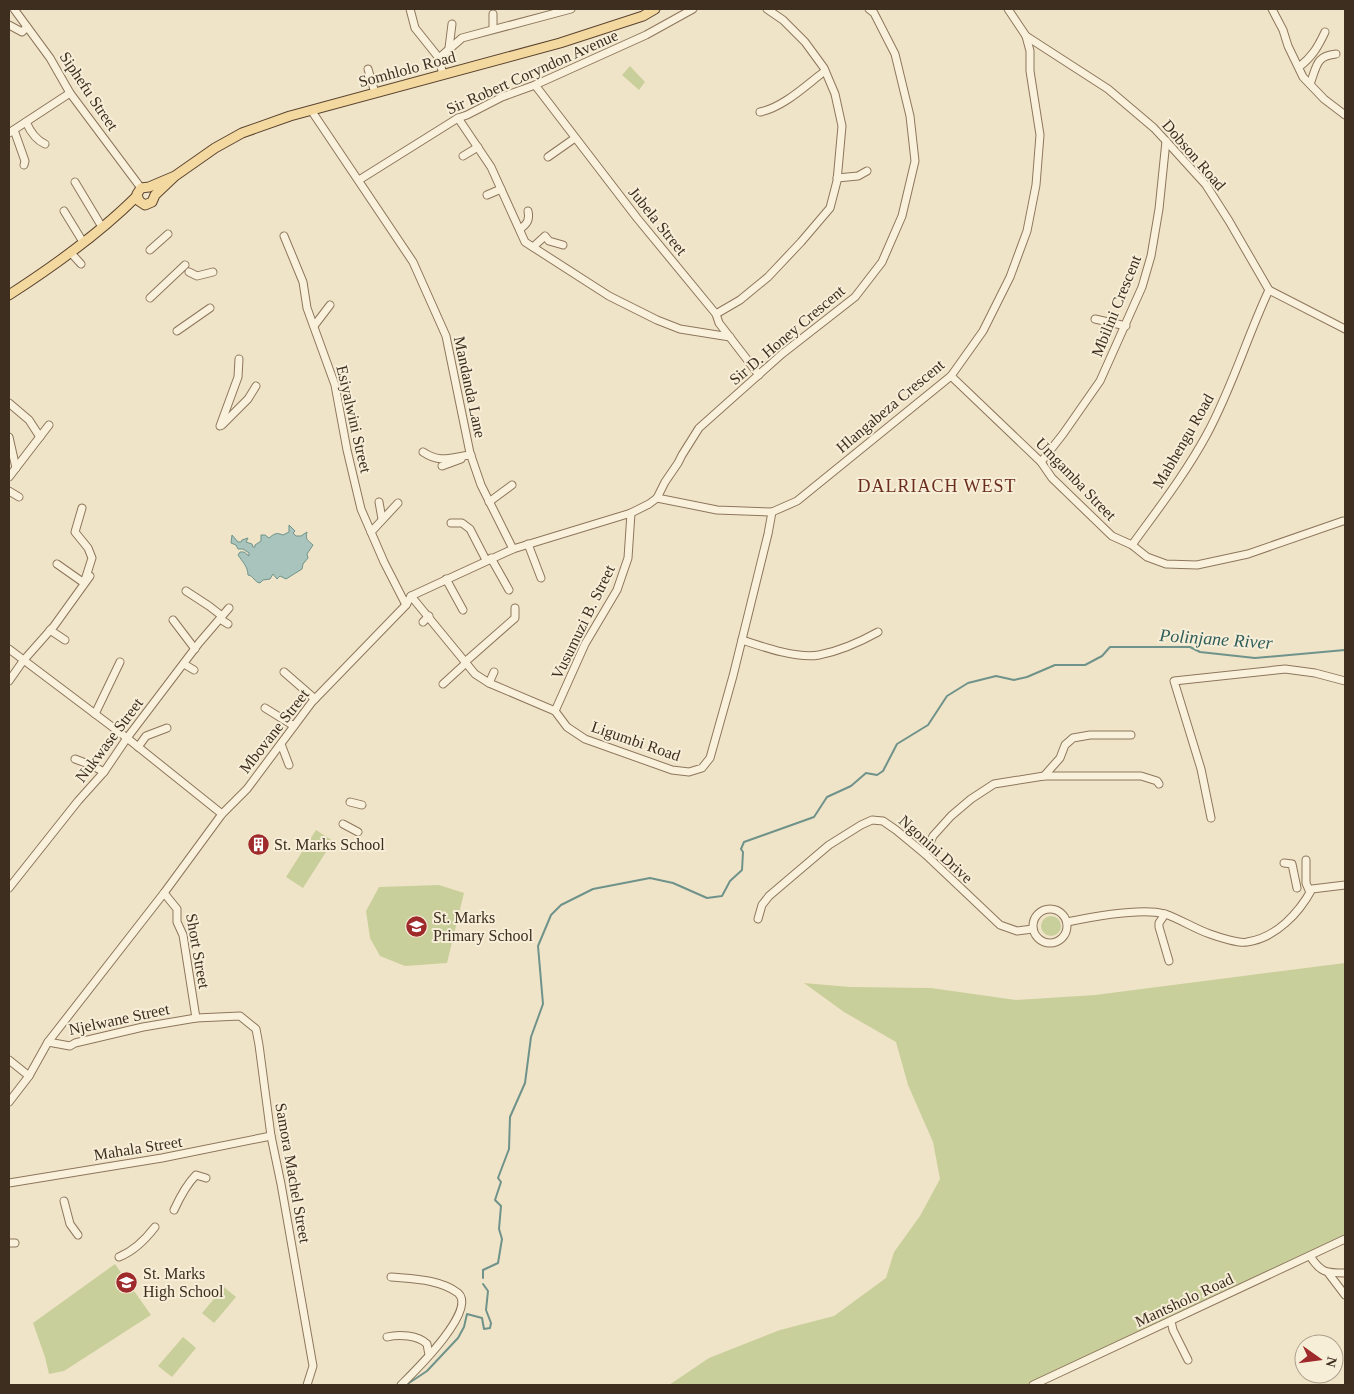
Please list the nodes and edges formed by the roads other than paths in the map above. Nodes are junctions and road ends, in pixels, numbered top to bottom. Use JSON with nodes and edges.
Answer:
{"nodes":[{"id":1,"x":14,"y":9,"type":"edge"},
{"id":2,"x":410,"y":9,"type":"edge"},
{"id":3,"x":567,"y":9,"type":"edge"},
{"id":4,"x":655,"y":9,"type":"edge"},
{"id":5,"x":693,"y":9,"type":"edge"},
{"id":6,"x":767,"y":9,"type":"edge"},
{"id":7,"x":869,"y":9,"type":"edge"},
{"id":8,"x":1008,"y":9,"type":"edge"},
{"id":9,"x":1272,"y":9,"type":"edge"},
{"id":10,"x":493,"y":14,"type":"dead end"},
{"id":11,"x":452,"y":24,"type":"dead end"},
{"id":12,"x":9,"y":25,"type":"edge"},
{"id":13,"x":28,"y":28,"type":"junction"},
{"id":14,"x":493,"y":30,"type":"junction"},
{"id":15,"x":1325,"y":32,"type":"dead end"},
{"id":16,"x":1026,"y":36,"type":"junction"},
{"id":17,"x":449,"y":48,"type":"junction"},
{"id":18,"x":1336,"y":54,"type":"dead end"},
{"id":19,"x":439,"y":58,"type":"junction"},
{"id":20,"x":1298,"y":67,"type":"junction"},
{"id":21,"x":368,"y":69,"type":"dead end"},
{"id":22,"x":825,"y":71,"type":"junction"},
{"id":23,"x":443,"y":75,"type":"junction"},
{"id":24,"x":1310,"y":84,"type":"junction"},
{"id":25,"x":535,"y":85,"type":"junction"},
{"id":26,"x":70,"y":93,"type":"junction"},
{"id":27,"x":375,"y":93,"type":"junction"},
{"id":28,"x":311,"y":110,"type":"junction"},
{"id":29,"x":760,"y":112,"type":"dead end"},
{"id":30,"x":1345,"y":115,"type":"edge"},
{"id":31,"x":458,"y":118,"type":"junction"},
{"id":32,"x":26,"y":122,"type":"junction"},
{"id":33,"x":11,"y":131,"type":"edge"},
{"id":34,"x":575,"y":138,"type":"junction"},
{"id":35,"x":1166,"y":141,"type":"junction"},
{"id":36,"x":45,"y":144,"type":"dead end"},
{"id":37,"x":478,"y":148,"type":"junction"},
{"id":38,"x":463,"y":156,"type":"dead end"},
{"id":39,"x":548,"y":157,"type":"dead end"},
{"id":40,"x":24,"y":165,"type":"dead end"},
{"id":41,"x":867,"y":171,"type":"dead end"},
{"id":42,"x":175,"y":176,"type":"junction"},
{"id":43,"x":837,"y":178,"type":"junction"},
{"id":44,"x":359,"y":180,"type":"junction"},
{"id":45,"x":75,"y":182,"type":"dead end"},
{"id":46,"x":145,"y":187,"type":"junction"},
{"id":47,"x":501,"y":189,"type":"junction"},
{"id":48,"x":155,"y":195,"type":"junction"},
{"id":49,"x":488,"y":195,"type":"dead end"},
{"id":50,"x":137,"y":196,"type":"junction"},
{"id":51,"x":143,"y":204,"type":"junction"},
{"id":52,"x":64,"y":211,"type":"dead end"},
{"id":53,"x":528,"y":211,"type":"dead end"},
{"id":54,"x":117,"y":216,"type":"junction"},
{"id":55,"x":102,"y":227,"type":"junction"},
{"id":56,"x":520,"y":229,"type":"junction"},
{"id":57,"x":168,"y":234,"type":"dead end"},
{"id":58,"x":284,"y":236,"type":"dead end"},
{"id":59,"x":82,"y":242,"type":"junction"},
{"id":60,"x":563,"y":245,"type":"dead end"},
{"id":61,"x":533,"y":247,"type":"junction"},
{"id":62,"x":150,"y":250,"type":"dead end"},
{"id":63,"x":70,"y":252,"type":"junction"},
{"id":64,"x":80,"y":264,"type":"dead end"},
{"id":65,"x":184,"y":264,"type":"dead end"},
{"id":66,"x":188,"y":272,"type":"dead end"},
{"id":67,"x":213,"y":272,"type":"dead end"},
{"id":68,"x":1269,"y":290,"type":"junction"},
{"id":69,"x":9,"y":295,"type":"edge"},
{"id":70,"x":150,"y":298,"type":"dead end"},
{"id":71,"x":330,"y":305,"type":"dead end"},
{"id":72,"x":210,"y":308,"type":"dead end"},
{"id":73,"x":716,"y":314,"type":"junction"},
{"id":74,"x":1095,"y":319,"type":"dead end"},
{"id":75,"x":314,"y":326,"type":"junction"},
{"id":76,"x":1126,"y":326,"type":"junction"},
{"id":77,"x":1345,"y":328,"type":"edge"},
{"id":78,"x":177,"y":330,"type":"dead end"},
{"id":79,"x":730,"y":337,"type":"junction"},
{"id":80,"x":239,"y":359,"type":"dead end"},
{"id":81,"x":758,"y":375,"type":"junction"},
{"id":82,"x":951,"y":376,"type":"junction"},
{"id":83,"x":256,"y":386,"type":"dead end"},
{"id":84,"x":9,"y":402,"type":"edge"},
{"id":85,"x":49,"y":425,"type":"dead end"},
{"id":86,"x":9,"y":437,"type":"edge"},
{"id":87,"x":40,"y":437,"type":"junction"},
{"id":88,"x":423,"y":452,"type":"dead end"},
{"id":89,"x":470,"y":455,"type":"junction"},
{"id":90,"x":1041,"y":462,"type":"junction"},
{"id":91,"x":442,"y":466,"type":"dead end"},
{"id":92,"x":16,"y":468,"type":"junction"},
{"id":93,"x":9,"y":477,"type":"edge"},
{"id":94,"x":512,"y":485,"type":"dead end"},
{"id":95,"x":9,"y":491,"type":"edge"},
{"id":96,"x":19,"y":497,"type":"dead end"},
{"id":97,"x":656,"y":498,"type":"junction"},
{"id":98,"x":379,"y":502,"type":"dead end"},
{"id":99,"x":489,"y":502,"type":"junction"},
{"id":100,"x":398,"y":503,"type":"dead end"},
{"id":101,"x":82,"y":508,"type":"dead end"},
{"id":102,"x":772,"y":512,"type":"junction"},
{"id":103,"x":631,"y":513,"type":"junction"},
{"id":104,"x":382,"y":519,"type":"junction"},
{"id":105,"x":1343,"y":521,"type":"dead end"},
{"id":106,"x":451,"y":523,"type":"dead end"},
{"id":107,"x":371,"y":532,"type":"junction"},
{"id":108,"x":528,"y":544,"type":"junction"},
{"id":109,"x":1132,"y":544,"type":"junction"},
{"id":110,"x":512,"y":548,"type":"junction"},
{"id":111,"x":488,"y":559,"type":"junction"},
{"id":112,"x":57,"y":564,"type":"dead end"},
{"id":113,"x":90,"y":576,"type":"dead end"},
{"id":114,"x":541,"y":578,"type":"dead end"},
{"id":115,"x":446,"y":579,"type":"junction"},
{"id":116,"x":84,"y":583,"type":"junction"},
{"id":117,"x":508,"y":590,"type":"dead end"},
{"id":118,"x":186,"y":591,"type":"dead end"},
{"id":119,"x":411,"y":596,"type":"junction"},
{"id":120,"x":406,"y":605,"type":"junction"},
{"id":121,"x":229,"y":608,"type":"dead end"},
{"id":122,"x":515,"y":608,"type":"dead end"},
{"id":123,"x":463,"y":610,"type":"dead end"},
{"id":124,"x":429,"y":616,"type":"junction"},
{"id":125,"x":221,"y":618,"type":"junction"},
{"id":126,"x":173,"y":620,"type":"dead end"},
{"id":127,"x":423,"y":622,"type":"dead end"},
{"id":128,"x":228,"y":624,"type":"dead end"},
{"id":129,"x":50,"y":630,"type":"junction"},
{"id":130,"x":878,"y":632,"type":"dead end"},
{"id":131,"x":65,"y":640,"type":"dead end"},
{"id":132,"x":742,"y":640,"type":"junction"},
{"id":133,"x":9,"y":648,"type":"edge"},
{"id":134,"x":195,"y":649,"type":"junction"},
{"id":135,"x":23,"y":661,"type":"junction"},
{"id":136,"x":120,"y":662,"type":"dead end"},
{"id":137,"x":466,"y":662,"type":"junction"},
{"id":138,"x":184,"y":664,"type":"junction"},
{"id":139,"x":194,"y":670,"type":"dead end"},
{"id":140,"x":284,"y":672,"type":"dead end"},
{"id":141,"x":494,"y":672,"type":"dead end"},
{"id":142,"x":1345,"y":680,"type":"edge"},
{"id":143,"x":9,"y":681,"type":"edge"},
{"id":144,"x":443,"y":684,"type":"dead end"},
{"id":145,"x":489,"y":684,"type":"junction"},
{"id":146,"x":315,"y":699,"type":"junction"},
{"id":147,"x":265,"y":708,"type":"dead end"},
{"id":148,"x":555,"y":711,"type":"junction"},
{"id":149,"x":95,"y":714,"type":"junction"},
{"id":150,"x":294,"y":726,"type":"junction"},
{"id":151,"x":167,"y":728,"type":"dead end"},
{"id":152,"x":1130,"y":735,"type":"dead end"},
{"id":153,"x":127,"y":738,"type":"junction"},
{"id":154,"x":281,"y":744,"type":"junction"},
{"id":155,"x":138,"y":747,"type":"junction"},
{"id":156,"x":75,"y":759,"type":"dead end"},
{"id":157,"x":289,"y":765,"type":"dead end"},
{"id":158,"x":104,"y":772,"type":"junction"},
{"id":159,"x":1044,"y":776,"type":"junction"},
{"id":160,"x":1159,"y":784,"type":"dead end"},
{"id":161,"x":350,"y":802,"type":"dead end"},
{"id":162,"x":362,"y":805,"type":"dead end"},
{"id":163,"x":222,"y":814,"type":"junction"},
{"id":164,"x":1211,"y":818,"type":"dead end"},
{"id":165,"x":343,"y":824,"type":"dead end"},
{"id":166,"x":358,"y":832,"type":"dead end"},
{"id":167,"x":926,"y":854,"type":"junction"},
{"id":168,"x":1306,"y":860,"type":"dead end"},
{"id":169,"x":1284,"y":863,"type":"dead end"},
{"id":170,"x":1345,"y":886,"type":"edge"},
{"id":171,"x":9,"y":888,"type":"edge"},
{"id":172,"x":1297,"y":888,"type":"dead end"},
{"id":173,"x":1310,"y":890,"type":"dead end"},
{"id":174,"x":164,"y":893,"type":"junction"},
{"id":175,"x":1165,"y":914,"type":"junction"},
{"id":176,"x":758,"y":919,"type":"dead end"},
{"id":177,"x":1067,"y":922,"type":"junction"},
{"id":178,"x":1033,"y":929,"type":"junction"},
{"id":179,"x":1169,"y":961,"type":"dead end"},
{"id":180,"x":196,"y":1018,"type":"junction"},
{"id":181,"x":48,"y":1042,"type":"junction"},
{"id":182,"x":9,"y":1060,"type":"edge"},
{"id":183,"x":29,"y":1076,"type":"junction"},
{"id":184,"x":9,"y":1102,"type":"edge"},
{"id":185,"x":271,"y":1136,"type":"junction"},
{"id":186,"x":206,"y":1178,"type":"dead end"},
{"id":187,"x":9,"y":1183,"type":"edge"},
{"id":188,"x":64,"y":1202,"type":"dead end"},
{"id":189,"x":174,"y":1210,"type":"dead end"},
{"id":190,"x":155,"y":1227,"type":"dead end"},
{"id":191,"x":78,"y":1235,"type":"dead end"},
{"id":192,"x":1345,"y":1239,"type":"edge"},
{"id":193,"x":1310,"y":1256,"type":"junction"},
{"id":194,"x":119,"y":1257,"type":"dead end"},
{"id":195,"x":1345,"y":1273,"type":"edge"},
{"id":196,"x":1328,"y":1274,"type":"junction"},
{"id":197,"x":391,"y":1276,"type":"dead end"},
{"id":198,"x":1345,"y":1295,"type":"edge"},
{"id":199,"x":1170,"y":1321,"type":"junction"},
{"id":200,"x":387,"y":1336,"type":"dead end"},
{"id":201,"x":429,"y":1355,"type":"junction"},
{"id":202,"x":1188,"y":1360,"type":"dead end"},
{"id":203,"x":307,"y":1385,"type":"edge"},
{"id":204,"x":401,"y":1385,"type":"edge"},
{"id":205,"x":1034,"y":1385,"type":"edge"}],
"edges":[{"from":1,"to":13,"type":"street","name":"Siphefu Street"},
{"from":2,"to":19,"type":"street"},
{"from":3,"to":14,"type":"street"},
{"from":4,"to":23,"type":"main road","name":"Somhlolo Road"},
{"from":5,"to":25,"type":"street","name":"Sir Robert Coryndon Avenue"},
{"from":6,"to":22,"type":"street"},
{"from":7,"to":81,"type":"street","name":"Sir D. Honey Crescent"},
{"from":8,"to":16,"type":"street","name":"Dobson Road"},
{"from":9,"to":20,"type":"street"},
{"from":10,"to":14,"type":"street"},
{"from":11,"to":17,"type":"street"},
{"from":12,"to":13,"type":"street"},
{"from":13,"to":26,"type":"street","name":"Siphefu Street"},
{"from":14,"to":17,"type":"street"},
{"from":15,"to":20,"type":"street"},
{"from":16,"to":35,"type":"street","name":"Dobson Road"},
{"from":16,"to":82,"type":"street","name":"Hlangabeza Crescent"},
{"from":17,"to":19,"type":"street"},
{"from":18,"to":24,"type":"street"},
{"from":19,"to":23,"type":"street"},
{"from":20,"to":24,"type":"street"},
{"from":21,"to":27,"type":"street"},
{"from":22,"to":29,"type":"street"},
{"from":22,"to":43,"type":"street"},
{"from":23,"to":27,"type":"main road","name":"Somhlolo Road"},
{"from":24,"to":30,"type":"street"},
{"from":25,"to":31,"type":"street","name":"Sir Robert Coryndon Avenue"},
{"from":25,"to":34,"type":"street","name":"Jubela Street"},
{"from":26,"to":32,"type":"street"},
{"from":26,"to":46,"type":"street","name":"Siphefu Street"},
{"from":27,"to":28,"type":"main road","name":"Somhlolo Road"},
{"from":28,"to":42,"type":"main road","name":"Somhlolo Road"},
{"from":28,"to":44,"type":"street","name":"Mandanda Lane"},
{"from":31,"to":37,"type":"street"},
{"from":31,"to":44,"type":"street","name":"Sir Robert Coryndon Avenue"},
{"from":32,"to":33,"type":"street"},
{"from":32,"to":36,"type":"street"},
{"from":33,"to":40,"type":"street"},
{"from":34,"to":39,"type":"street"},
{"from":34,"to":73,"type":"street","name":"Jubela Street"},
{"from":35,"to":68,"type":"street","name":"Dobson Road"},
{"from":35,"to":76,"type":"street","name":"Mbilini Crescent"},
{"from":37,"to":38,"type":"street"},
{"from":37,"to":47,"type":"street"},
{"from":41,"to":43,"type":"street"},
{"from":42,"to":46,"type":"main road","name":"Somhlolo Road"},
{"from":42,"to":48,"type":"main road","name":"Somhlolo Road"},
{"from":43,"to":73,"type":"street"},
{"from":44,"to":89,"type":"street","name":"Mandanda Lane"},
{"from":45,"to":55,"type":"street"},
{"from":46,"to":48,"type":"main road"},
{"from":46,"to":50,"type":"main road","name":"Somhlolo Road"},
{"from":47,"to":49,"type":"street"},
{"from":47,"to":56,"type":"street"},
{"from":48,"to":51,"type":"main road","name":"Somhlolo Road"},
{"from":50,"to":51,"type":"main road"},
{"from":50,"to":54,"type":"main road","name":"Somhlolo Road"},
{"from":51,"to":54,"type":"main road","name":"Somhlolo Road"},
{"from":52,"to":59,"type":"street"},
{"from":53,"to":56,"type":"street"},
{"from":54,"to":55,"type":"main road","name":"Somhlolo Road"},
{"from":55,"to":59,"type":"main road","name":"Somhlolo Road"},
{"from":56,"to":61,"type":"street"},
{"from":57,"to":62,"type":"street"},
{"from":58,"to":75,"type":"street","name":"Esiyalwini Street"},
{"from":59,"to":63,"type":"main road","name":"Somhlolo Road"},
{"from":60,"to":61,"type":"street"},
{"from":61,"to":79,"type":"street"},
{"from":63,"to":64,"type":"street"},
{"from":63,"to":69,"type":"main road","name":"Somhlolo Road"},
{"from":65,"to":70,"type":"street"},
{"from":66,"to":67,"type":"street"},
{"from":68,"to":77,"type":"street"},
{"from":68,"to":109,"type":"street","name":"Mabhengu Road"},
{"from":71,"to":75,"type":"street"},
{"from":72,"to":78,"type":"street"},
{"from":73,"to":79,"type":"street","name":"Jubela Street"},
{"from":74,"to":76,"type":"street"},
{"from":75,"to":107,"type":"street","name":"Esiyalwini Street"},
{"from":76,"to":90,"type":"street","name":"Mbilini Crescent"},
{"from":79,"to":81,"type":"street","name":"Jubela Street"},
{"from":80,"to":83,"type":"street"},
{"from":81,"to":97,"type":"street","name":"Sir D. Honey Crescent"},
{"from":82,"to":90,"type":"street","name":"Umgamba Street"},
{"from":82,"to":102,"type":"street","name":"Hlangabeza Crescent"},
{"from":84,"to":87,"type":"street"},
{"from":85,"to":87,"type":"street"},
{"from":86,"to":92,"type":"street"},
{"from":87,"to":92,"type":"street"},
{"from":88,"to":89,"type":"street"},
{"from":89,"to":91,"type":"street"},
{"from":89,"to":99,"type":"street","name":"Mandanda Lane"},
{"from":90,"to":109,"type":"street","name":"Umgamba Street"},
{"from":92,"to":93,"type":"street"},
{"from":94,"to":99,"type":"street"},
{"from":95,"to":96,"type":"street"},
{"from":97,"to":102,"type":"street","name":"Hlangabeza Crescent"},
{"from":97,"to":103,"type":"street"},
{"from":98,"to":104,"type":"street"},
{"from":99,"to":110,"type":"street","name":"Mandanda Lane"},
{"from":100,"to":104,"type":"street"},
{"from":101,"to":116,"type":"street"},
{"from":102,"to":132,"type":"street","name":"Ligumbi Road"},
{"from":103,"to":108,"type":"street"},
{"from":103,"to":148,"type":"street","name":"Vusumuzi B. Street"},
{"from":104,"to":107,"type":"street"},
{"from":105,"to":109,"type":"street","name":"Umgamba Street"},
{"from":106,"to":111,"type":"street"},
{"from":107,"to":120,"type":"street","name":"Esiyalwini Street"},
{"from":108,"to":110,"type":"street"},
{"from":108,"to":114,"type":"street"},
{"from":110,"to":111,"type":"street"},
{"from":111,"to":115,"type":"street"},
{"from":111,"to":117,"type":"street"},
{"from":112,"to":116,"type":"street"},
{"from":113,"to":116,"type":"street"},
{"from":115,"to":119,"type":"street"},
{"from":115,"to":123,"type":"street"},
{"from":116,"to":129,"type":"street"},
{"from":118,"to":125,"type":"street"},
{"from":119,"to":120,"type":"street","name":"Mbovane Street"},
{"from":119,"to":124,"type":"street","name":"Ligumbi Road"},
{"from":120,"to":146,"type":"street","name":"Mbovane Street"},
{"from":121,"to":125,"type":"street","name":"Nukwase Street"},
{"from":122,"to":137,"type":"street"},
{"from":124,"to":127,"type":"street"},
{"from":124,"to":137,"type":"street","name":"Ligumbi Road"},
{"from":125,"to":128,"type":"street"},
{"from":125,"to":134,"type":"street","name":"Nukwase Street"},
{"from":126,"to":134,"type":"street"},
{"from":129,"to":131,"type":"street"},
{"from":129,"to":135,"type":"street"},
{"from":130,"to":132,"type":"street"},
{"from":132,"to":148,"type":"street","name":"Ligumbi Road"},
{"from":133,"to":135,"type":"street"},
{"from":134,"to":138,"type":"street","name":"Nukwase Street"},
{"from":135,"to":143,"type":"street"},
{"from":135,"to":149,"type":"street"},
{"from":136,"to":149,"type":"street"},
{"from":137,"to":144,"type":"street"},
{"from":137,"to":145,"type":"street","name":"Ligumbi Road"},
{"from":138,"to":139,"type":"street"},
{"from":138,"to":153,"type":"street","name":"Nukwase Street"},
{"from":140,"to":146,"type":"street"},
{"from":141,"to":145,"type":"street"},
{"from":142,"to":164,"type":"street"},
{"from":145,"to":148,"type":"street","name":"Ligumbi Road"},
{"from":146,"to":150,"type":"street","name":"Mbovane Street"},
{"from":147,"to":150,"type":"street"},
{"from":149,"to":153,"type":"street"},
{"from":150,"to":154,"type":"street","name":"Mbovane Street"},
{"from":151,"to":155,"type":"street"},
{"from":152,"to":159,"type":"street"},
{"from":153,"to":155,"type":"street"},
{"from":153,"to":158,"type":"street","name":"Nukwase Street"},
{"from":154,"to":157,"type":"street"},
{"from":154,"to":163,"type":"street","name":"Mbovane Street"},
{"from":155,"to":163,"type":"street"},
{"from":156,"to":158,"type":"street"},
{"from":158,"to":171,"type":"street","name":"Nukwase Street"},
{"from":159,"to":160,"type":"street"},
{"from":159,"to":167,"type":"street"},
{"from":161,"to":162,"type":"street"},
{"from":163,"to":174,"type":"street","name":"Mbovane Street"},
{"from":165,"to":166,"type":"street"},
{"from":167,"to":176,"type":"street","name":"Ngonini Drive"},
{"from":167,"to":178,"type":"street","name":"Ngonini Drive"},
{"from":168,"to":173,"type":"street"},
{"from":169,"to":172,"type":"street"},
{"from":170,"to":175,"type":"street"},
{"from":174,"to":180,"type":"street","name":"Short Street"},
{"from":174,"to":181,"type":"street","name":"Mbovane Street"},
{"from":175,"to":177,"type":"street"},
{"from":175,"to":179,"type":"street"},
{"from":177,"to":178,"type":"street"},
{"from":177,"to":178,"type":"street"},
{"from":180,"to":181,"type":"street","name":"Njelwane Street"},
{"from":180,"to":185,"type":"street","name":"Samora Machel Street"},
{"from":181,"to":183,"type":"street","name":"Mbovane Street"},
{"from":182,"to":183,"type":"street"},
{"from":183,"to":184,"type":"street","name":"Mbovane Street"},
{"from":185,"to":187,"type":"street","name":"Mahala Street"},
{"from":185,"to":203,"type":"street","name":"Samora Machel Street"},
{"from":186,"to":189,"type":"street"},
{"from":188,"to":191,"type":"street"},
{"from":190,"to":194,"type":"street"},
{"from":192,"to":193,"type":"street","name":"Mantsholo Road"},
{"from":193,"to":196,"type":"street"},
{"from":193,"to":199,"type":"street","name":"Mantsholo Road"},
{"from":195,"to":196,"type":"street"},
{"from":196,"to":198,"type":"street"},
{"from":197,"to":201,"type":"street"},
{"from":199,"to":202,"type":"street"},
{"from":199,"to":205,"type":"street","name":"Mantsholo Road"},
{"from":200,"to":201,"type":"street"},
{"from":201,"to":204,"type":"street"}]}
